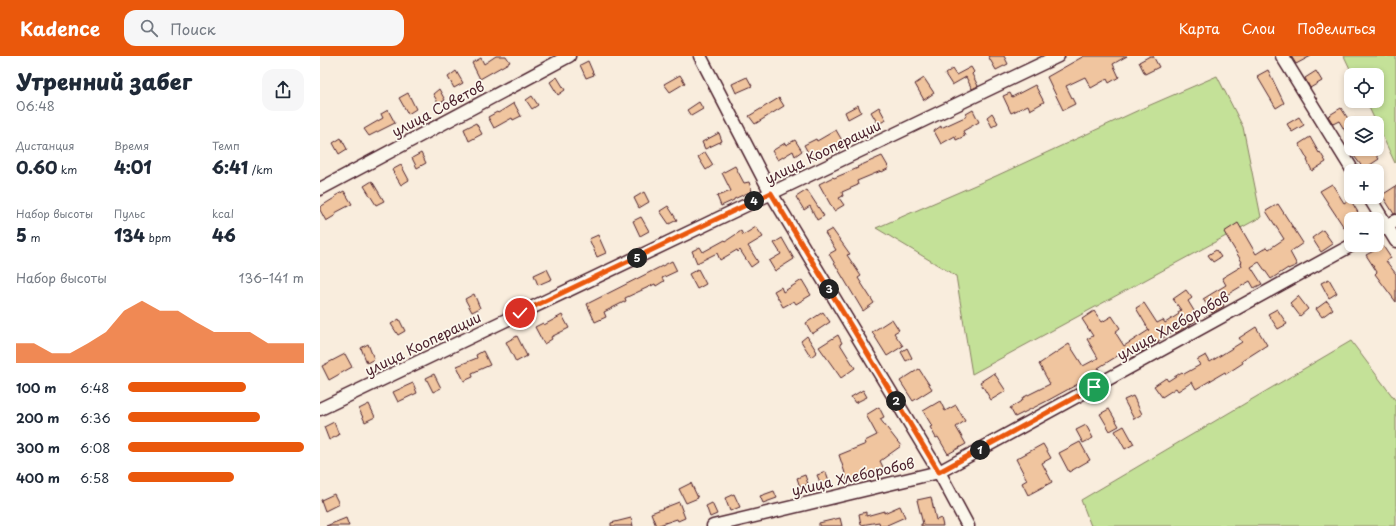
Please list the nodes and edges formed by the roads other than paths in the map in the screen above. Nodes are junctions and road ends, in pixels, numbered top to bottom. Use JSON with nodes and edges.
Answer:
{"nodes":[{"id":1,"x":569,"y":56,"type":"edge"},
{"id":2,"x":700,"y":56,"type":"edge"},
{"id":3,"x":1058,"y":56,"type":"edge"},
{"id":4,"x":1282,"y":56,"type":"edge"},
{"id":5,"x":1349,"y":164,"type":"edge"},
{"id":6,"x":320,"y":189,"type":"edge"},
{"id":7,"x":771,"y":193,"type":"junction"},
{"id":8,"x":1374,"y":204,"type":"edge"},
{"id":9,"x":1387,"y":226,"type":"edge"},
{"id":10,"x":1396,"y":241,"type":"edge"},
{"id":11,"x":1344,"y":249,"type":"edge"},
{"id":12,"x":320,"y":410,"type":"edge"},
{"id":13,"x":939,"y":472,"type":"junction"},
{"id":14,"x":713,"y":526,"type":"edge"},
{"id":15,"x":968,"y":526,"type":"edge"}],
"edges":[{"from":1,"to":6,"type":"street","name":"улица Советов"},
{"from":2,"to":7,"type":"street"},
{"from":3,"to":7,"type":"street","name":"улица Кооперации"},
{"from":4,"to":5,"type":"street"},
{"from":7,"to":12,"type":"street","name":"улица Кооперации"},
{"from":7,"to":13,"type":"street"},
{"from":8,"to":9,"type":"street"},
{"from":9,"to":10,"type":"street"},
{"from":11,"to":13,"type":"street","name":"улица Хлеборобов"},
{"from":13,"to":14,"type":"street","name":"улица Хлеборобов"},
{"from":13,"to":15,"type":"street"}]}
